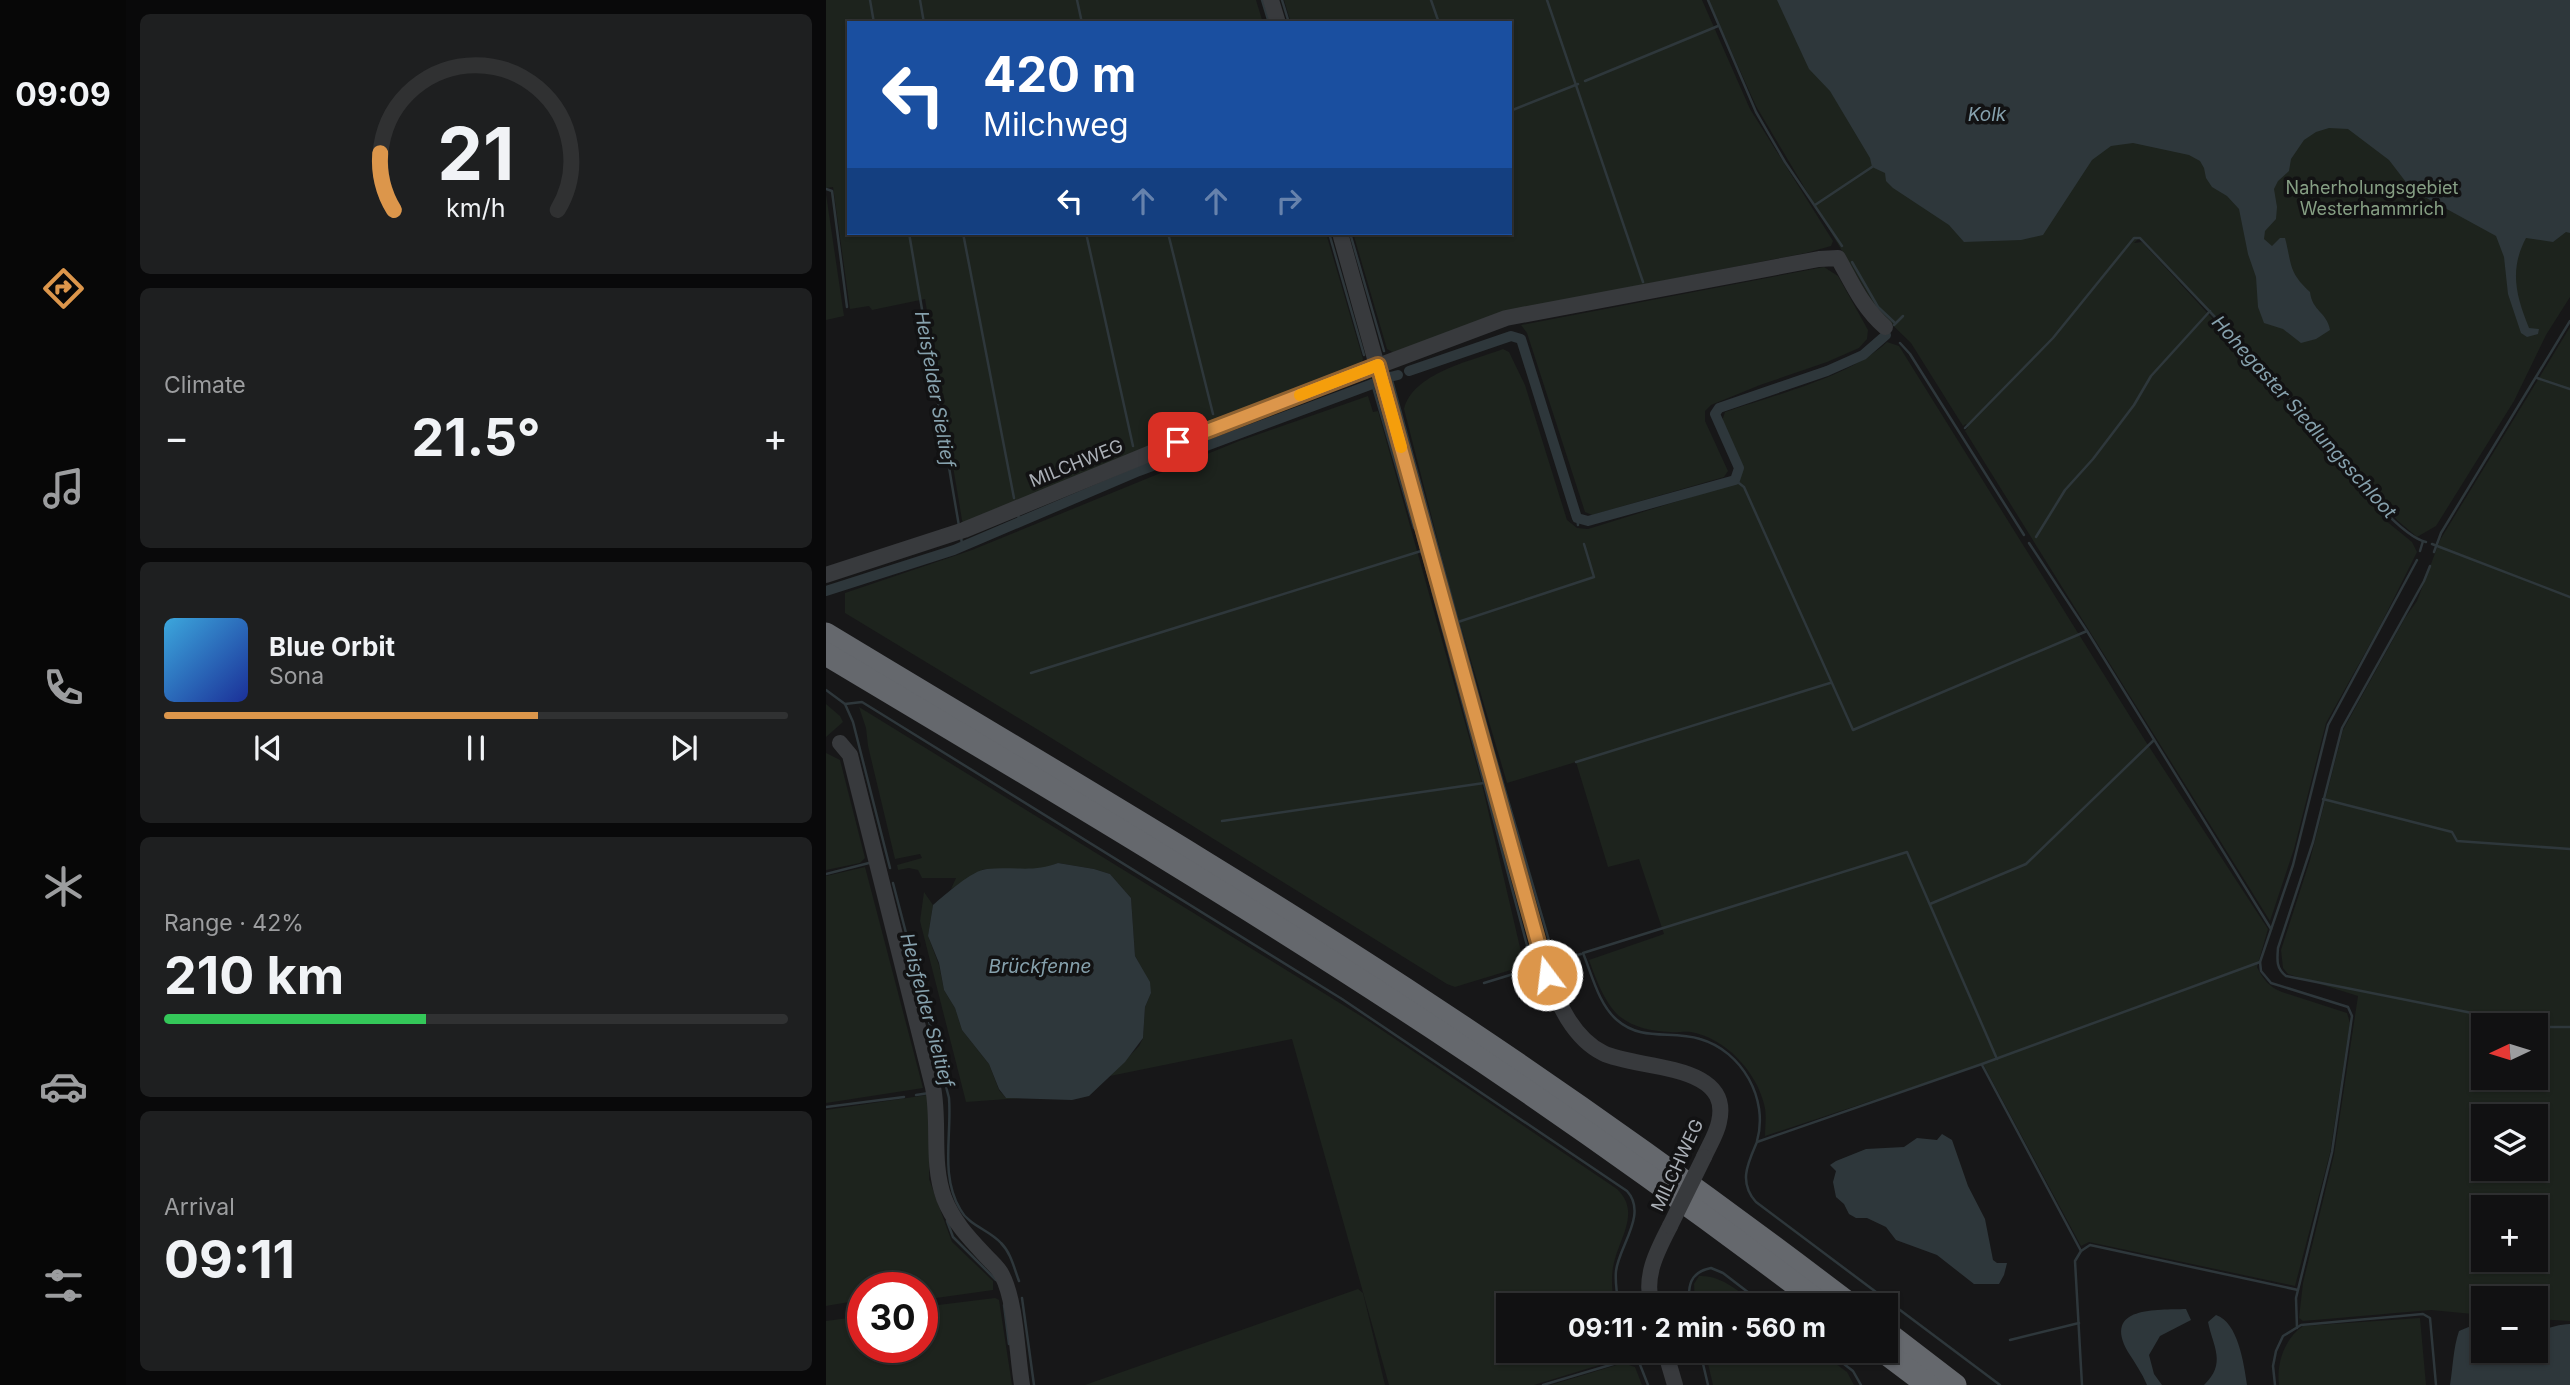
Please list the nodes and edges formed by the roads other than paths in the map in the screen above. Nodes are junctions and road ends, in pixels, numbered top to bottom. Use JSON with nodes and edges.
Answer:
{"nodes":[{"id":1,"x":1271,"y":0,"type":"edge"},
{"id":2,"x":1277,"y":21,"type":"edge"},
{"id":3,"x":1341,"y":235,"type":"edge"},
{"id":4,"x":1885,"y":327,"type":"dead end"},
{"id":5,"x":1378,"y":365,"type":"junction"},
{"id":6,"x":826,"y":575,"type":"edge"},
{"id":7,"x":826,"y":634,"type":"edge"},
{"id":8,"x":826,"y":654,"type":"edge"},
{"id":9,"x":840,"y":743,"type":"dead end"},
{"id":10,"x":1650,"y":1293,"type":"edge"},
{"id":11,"x":1807,"y":1293,"type":"edge"},
{"id":12,"x":1835,"y":1293,"type":"edge"},
{"id":13,"x":1898,"y":1341,"type":"edge"},
{"id":14,"x":1898,"y":1362,"type":"edge"},
{"id":15,"x":1669,"y":1363,"type":"edge"},
{"id":16,"x":1022,"y":1385,"type":"edge"},
{"id":17,"x":1675,"y":1385,"type":"edge"},
{"id":18,"x":1928,"y":1385,"type":"edge"},
{"id":19,"x":1955,"y":1385,"type":"edge"}],
"edges":[{"from":1,"to":2,"type":"street"},
{"from":3,"to":5,"type":"street","name":"MILCHWEG"},
{"from":4,"to":5,"type":"street"},
{"from":5,"to":6,"type":"street","name":"MILCHWEG"},
{"from":5,"to":10,"type":"street","name":"MILCHWEG","bridge":true},
{"from":7,"to":12,"type":"highway"},
{"from":8,"to":11,"type":"highway"},
{"from":9,"to":16,"type":"street"},
{"from":13,"to":19,"type":"highway"},
{"from":14,"to":18,"type":"highway"},
{"from":15,"to":17,"type":"street"}]}
